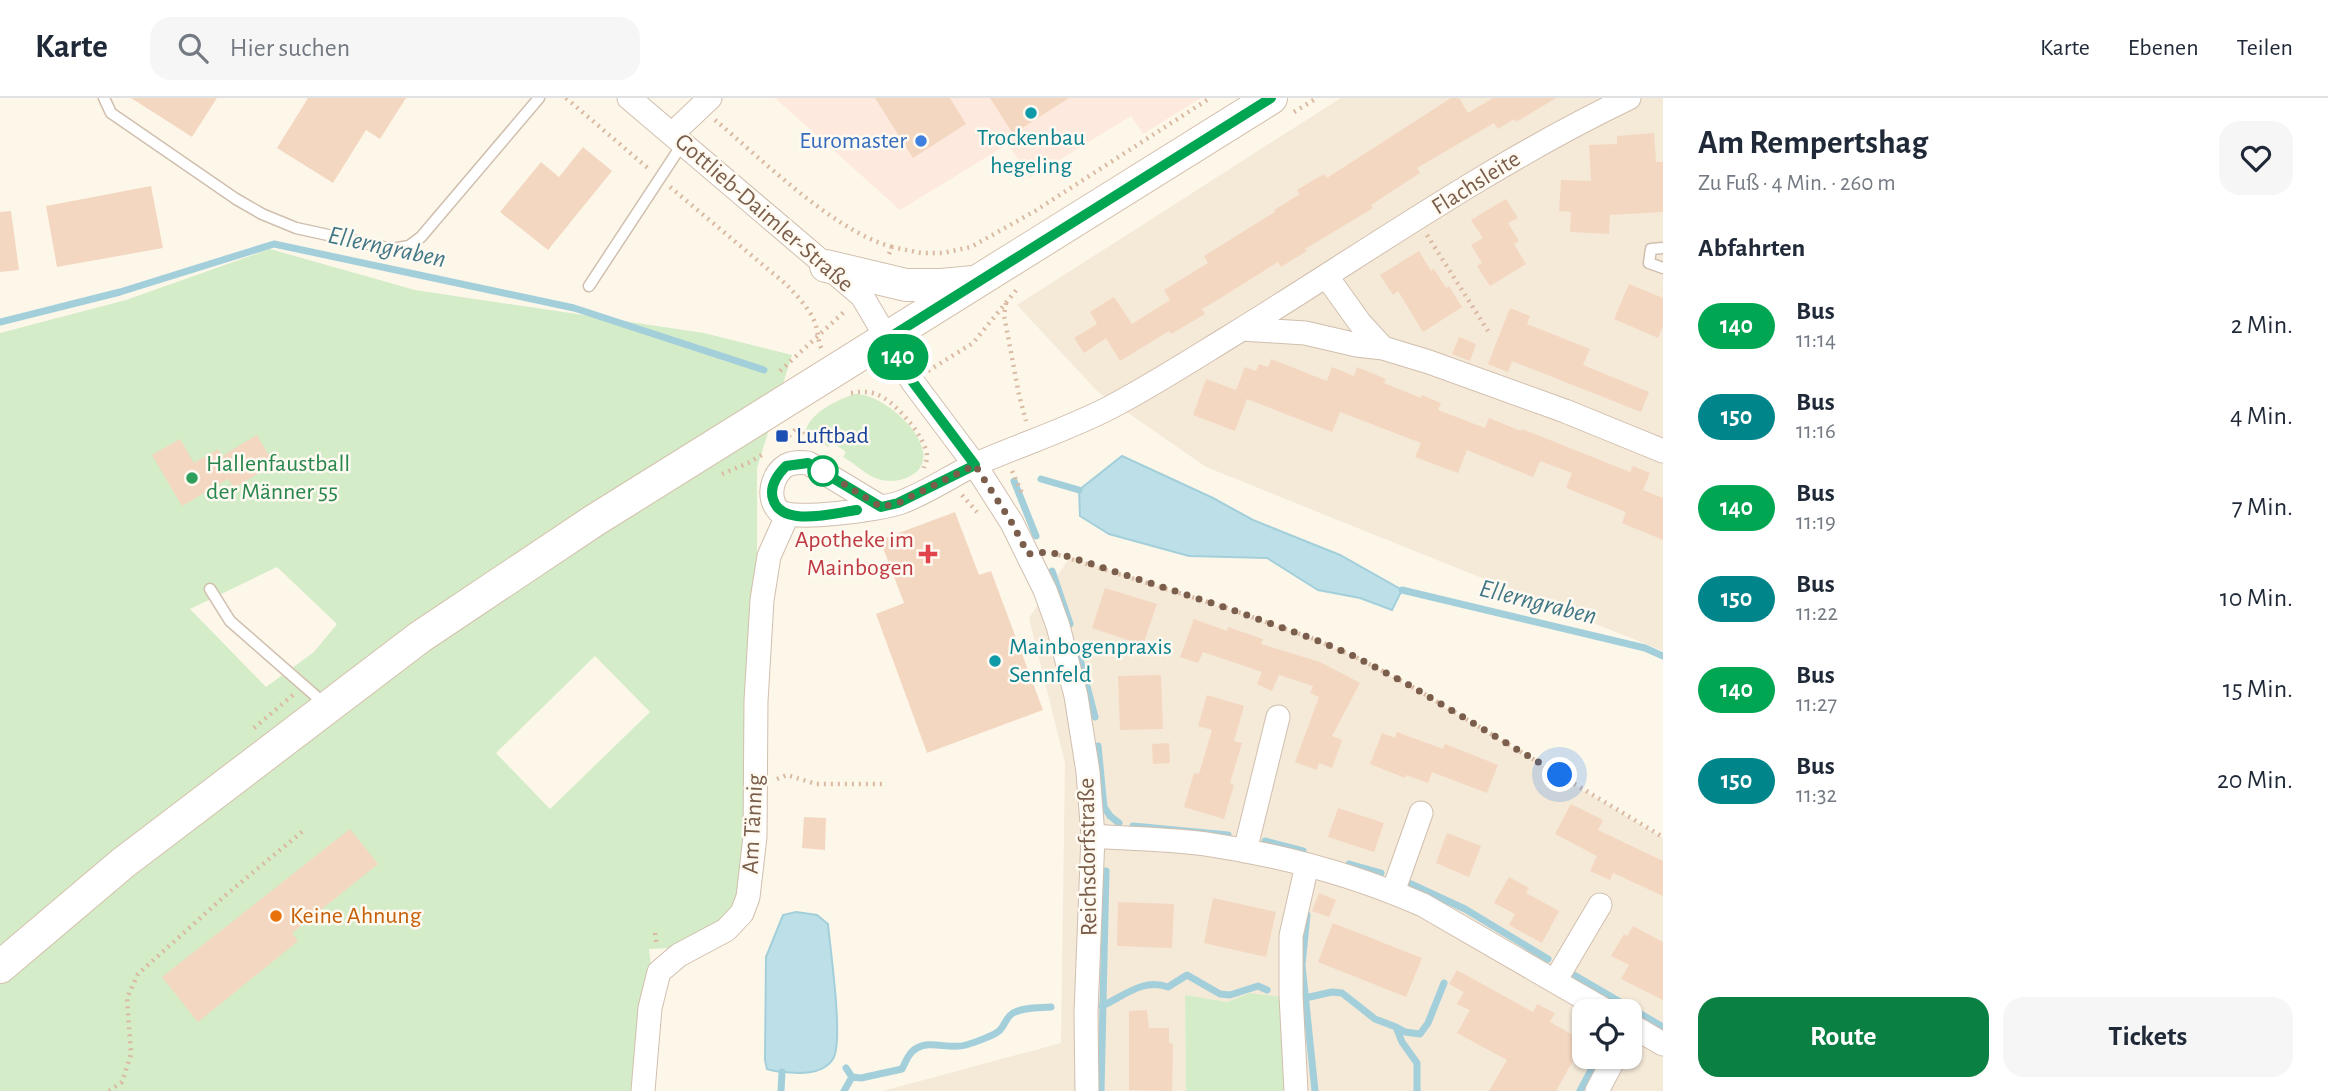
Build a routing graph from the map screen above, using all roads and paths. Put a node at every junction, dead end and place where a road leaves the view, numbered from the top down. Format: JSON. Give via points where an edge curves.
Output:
{"nodes":[{"id":1,"x":104,"y":98,"type":"edge"},
{"id":2,"x":539,"y":98,"type":"edge"},
{"id":3,"x":566,"y":98,"type":"edge"},
{"id":4,"x":629,"y":98,"type":"edge"},
{"id":5,"x":1210,"y":98,"type":"edge"},
{"id":6,"x":1317,"y":98,"type":"edge"},
{"id":7,"x":1629,"y":98,"type":"edge"},
{"id":8,"x":704,"y":102,"type":"edge"},
{"id":9,"x":1278,"y":108,"type":"edge"},
{"id":10,"x":677,"y":139,"type":"junction"},
{"id":11,"x":660,"y":178,"type":"junction"},
{"id":12,"x":1417,"y":220,"type":"junction"},
{"id":13,"x":892,"y":247,"type":"junction"},
{"id":14,"x":1663,"y":248,"type":"edge"},
{"id":15,"x":827,"y":266,"type":"joint"},
{"id":16,"x":1663,"y":268,"type":"edge"},
{"id":17,"x":1327,"y":277,"type":"junction"},
{"id":18,"x":979,"y":281,"type":"junction"},
{"id":19,"x":1024,"y":282,"type":"dead end"},
{"id":20,"x":589,"y":286,"type":"dead end"},
{"id":21,"x":868,"y":287,"type":"junction"},
{"id":22,"x":1006,"y":302,"type":"junction"},
{"id":23,"x":1242,"y":330,"type":"junction"},
{"id":24,"x":1489,"y":331,"type":"dead end"},
{"id":25,"x":817,"y":335,"type":"junction"},
{"id":26,"x":887,"y":339,"type":"junction"},
{"id":27,"x":1383,"y":348,"type":"junction"},
{"id":28,"x":777,"y":374,"type":"dead end"},
{"id":29,"x":912,"y":381,"type":"junction"},
{"id":30,"x":842,"y":387,"type":"junction"},
{"id":31,"x":804,"y":422,"type":"dead end"},
{"id":32,"x":798,"y":428,"type":"junction"},
{"id":33,"x":1032,"y":442,"type":"junction"},
{"id":34,"x":777,"y":445,"type":"dead end"},
{"id":35,"x":815,"y":448,"type":"dead end"},
{"id":36,"x":768,"y":451,"type":"dead end"},
{"id":37,"x":1663,"y":452,"type":"edge"},
{"id":38,"x":1003,"y":453,"type":"junction"},
{"id":39,"x":975,"y":465,"type":"junction"},
{"id":40,"x":719,"y":475,"type":"dead end"},
{"id":41,"x":919,"y":479,"type":"dead end"},
{"id":42,"x":947,"y":479,"type":"junction"},
{"id":43,"x":1023,"y":496,"type":"dead end"},
{"id":44,"x":881,"y":507,"type":"junction"},
{"id":45,"x":978,"y":513,"type":"dead end"},
{"id":46,"x":787,"y":516,"type":"junction"},
{"id":47,"x":1046,"y":546,"type":"dead end"},
{"id":48,"x":1049,"y":552,"type":"junction"},
{"id":49,"x":1055,"y":561,"type":"dead end"},
{"id":50,"x":210,"y":589,"type":"dead end"},
{"id":51,"x":327,"y":706,"type":"junction"},
{"id":52,"x":1278,"y":717,"type":"dead end"},
{"id":53,"x":882,"y":784,"type":"dead end"},
{"id":54,"x":756,"y":786,"type":"junction"},
{"id":55,"x":1421,"y":813,"type":"dead end"},
{"id":56,"x":303,"y":831,"type":"dead end"},
{"id":57,"x":1093,"y":836,"type":"junction"},
{"id":58,"x":1663,"y":837,"type":"edge"},
{"id":59,"x":1245,"y":851,"type":"junction"},
{"id":60,"x":1307,"y":864,"type":"junction"},
{"id":61,"x":1393,"y":891,"type":"junction"},
{"id":62,"x":1600,"y":905,"type":"dead end"},
{"id":63,"x":0,"y":967,"type":"edge"},
{"id":64,"x":1555,"y":981,"type":"junction"},
{"id":65,"x":1586,"y":999,"type":"edge"},
{"id":66,"x":1642,"y":1033,"type":"edge"},
{"id":67,"x":1663,"y":1044,"type":"edge"},
{"id":68,"x":1609,"y":1069,"type":"edge"},
{"id":69,"x":109,"y":1091,"type":"edge"},
{"id":70,"x":643,"y":1091,"type":"edge"},
{"id":71,"x":1087,"y":1091,"type":"edge"},
{"id":72,"x":1296,"y":1091,"type":"edge"},
{"id":73,"x":1597,"y":1091,"type":"edge"}],
"edges":[{"from":1,"to":2,"type":"lane","via":[[111,113],[262,214],[296,228],[392,248],[409,246],[421,237]]},
{"from":3,"to":11,"type":"path"},
{"from":4,"to":10,"type":"street","name":"Gottlieb-Daimler-Straße"},
{"from":5,"to":13,"type":"path","via":[[971,247],[943,253]]},
{"from":6,"to":9,"type":"path"},
{"from":7,"to":12,"type":"street","name":"Flachsleite","via":[[1570,126]]},
{"from":8,"to":10,"type":"street"},
{"from":8,"to":13,"type":"path","via":[[820,208],[875,242]]},
{"from":9,"to":18,"type":"main road"},
{"from":10,"to":11,"type":"lane"},
{"from":10,"to":15,"type":"street","name":"Gottlieb-Daimler-Straße"},
{"from":11,"to":20,"type":"lane"},
{"from":11,"to":25,"type":"path","via":[[787,285],[815,322]]},
{"from":12,"to":17,"type":"street","name":"Flachsleite"},
{"from":12,"to":24,"type":"path"},
{"from":13,"to":21,"type":"path"},
{"from":14,"to":16,"type":"lane","via":[[1651,249],[1649,263]]},
{"from":15,"to":21,"type":"main road"},
{"from":17,"to":23,"type":"street","name":"Flachsleite"},
{"from":17,"to":27,"type":"street"},
{"from":18,"to":21,"type":"main road"},
{"from":18,"to":26,"type":"main road"},
{"from":19,"to":22,"type":"path"},
{"from":21,"to":25,"type":"path"},
{"from":21,"to":26,"type":"street","name":"Gottlieb-Daimler-Straße"},
{"from":22,"to":29,"type":"path","via":[[973,343]]},
{"from":22,"to":33,"type":"path","via":[[1004,315],[1018,395]]},
{"from":23,"to":27,"type":"street","via":[[1305,333]]},
{"from":23,"to":33,"type":"street","name":"Flachsleite","via":[[1110,408]]},
{"from":25,"to":28,"type":"path"},
{"from":25,"to":30,"type":"path"},
{"from":26,"to":29,"type":"street","name":"Reichsdorfstraße"},
{"from":26,"to":30,"type":"main road"},
{"from":27,"to":37,"type":"street","via":[[1565,411]]},
{"from":29,"to":39,"type":"street","name":"Reichsdorfstraße"},
{"from":30,"to":41,"type":"path","via":[[884,398],[909,423],[924,443],[927,456]]},
{"from":30,"to":51,"type":"main road","via":[[583,528],[420,637]]},
{"from":31,"to":32,"type":"path"},
{"from":32,"to":34,"type":"path"},
{"from":32,"to":35,"type":"path"},
{"from":33,"to":38,"type":"street","name":"Flachsleite"},
{"from":36,"to":40,"type":"path"},
{"from":38,"to":39,"type":"street","name":"Flachsleite"},
{"from":38,"to":43,"type":"path"},
{"from":39,"to":42,"type":"street","name":"Flachsleite"},
{"from":39,"to":57,"type":"street","name":"Reichsdorfstraße","via":[[1012,523],[1058,626],[1082,730]]},
{"from":42,"to":44,"type":"street","name":"Flachsleite"},
{"from":42,"to":45,"type":"path"},
{"from":44,"to":46,"type":"street","name":"Flachsleite"},
{"from":44,"to":46,"type":"street","via":[[808,463],[798,462],[780,471],[771,493],[779,511]]},
{"from":46,"to":54,"type":"street","name":"Am Tännig","via":[[769,556],[762,600]]},
{"from":47,"to":48,"type":"path"},
{"from":48,"to":49,"type":"path"},
{"from":48,"to":58,"type":"path","via":[[1227,608],[1356,657]]},
{"from":50,"to":51,"type":"lane","via":[[230,621]]},
{"from":51,"to":63,"type":"main road","via":[[123,863]]},
{"from":52,"to":59,"type":"street"},
{"from":53,"to":54,"type":"path","via":[[816,784],[787,775]]},
{"from":54,"to":70,"type":"street","name":"Am Tännig","via":[[748,897],[742,913],[726,930],[679,955],[659,972],[650,1008]]},
{"from":55,"to":61,"type":"street"},
{"from":56,"to":69,"type":"path","via":[[138,974],[128,998],[131,1054],[122,1082]]},
{"from":57,"to":59,"type":"street"},
{"from":57,"to":71,"type":"street","name":"Reichsdorfstraße"},
{"from":59,"to":60,"type":"street"},
{"from":60,"to":61,"type":"street"},
{"from":60,"to":72,"type":"street","via":[[1291,936]]},
{"from":61,"to":64,"type":"street"},
{"from":62,"to":64,"type":"street"},
{"from":64,"to":65,"type":"street"},
{"from":66,"to":67,"type":"street"},
{"from":68,"to":73,"type":"street"}]}
